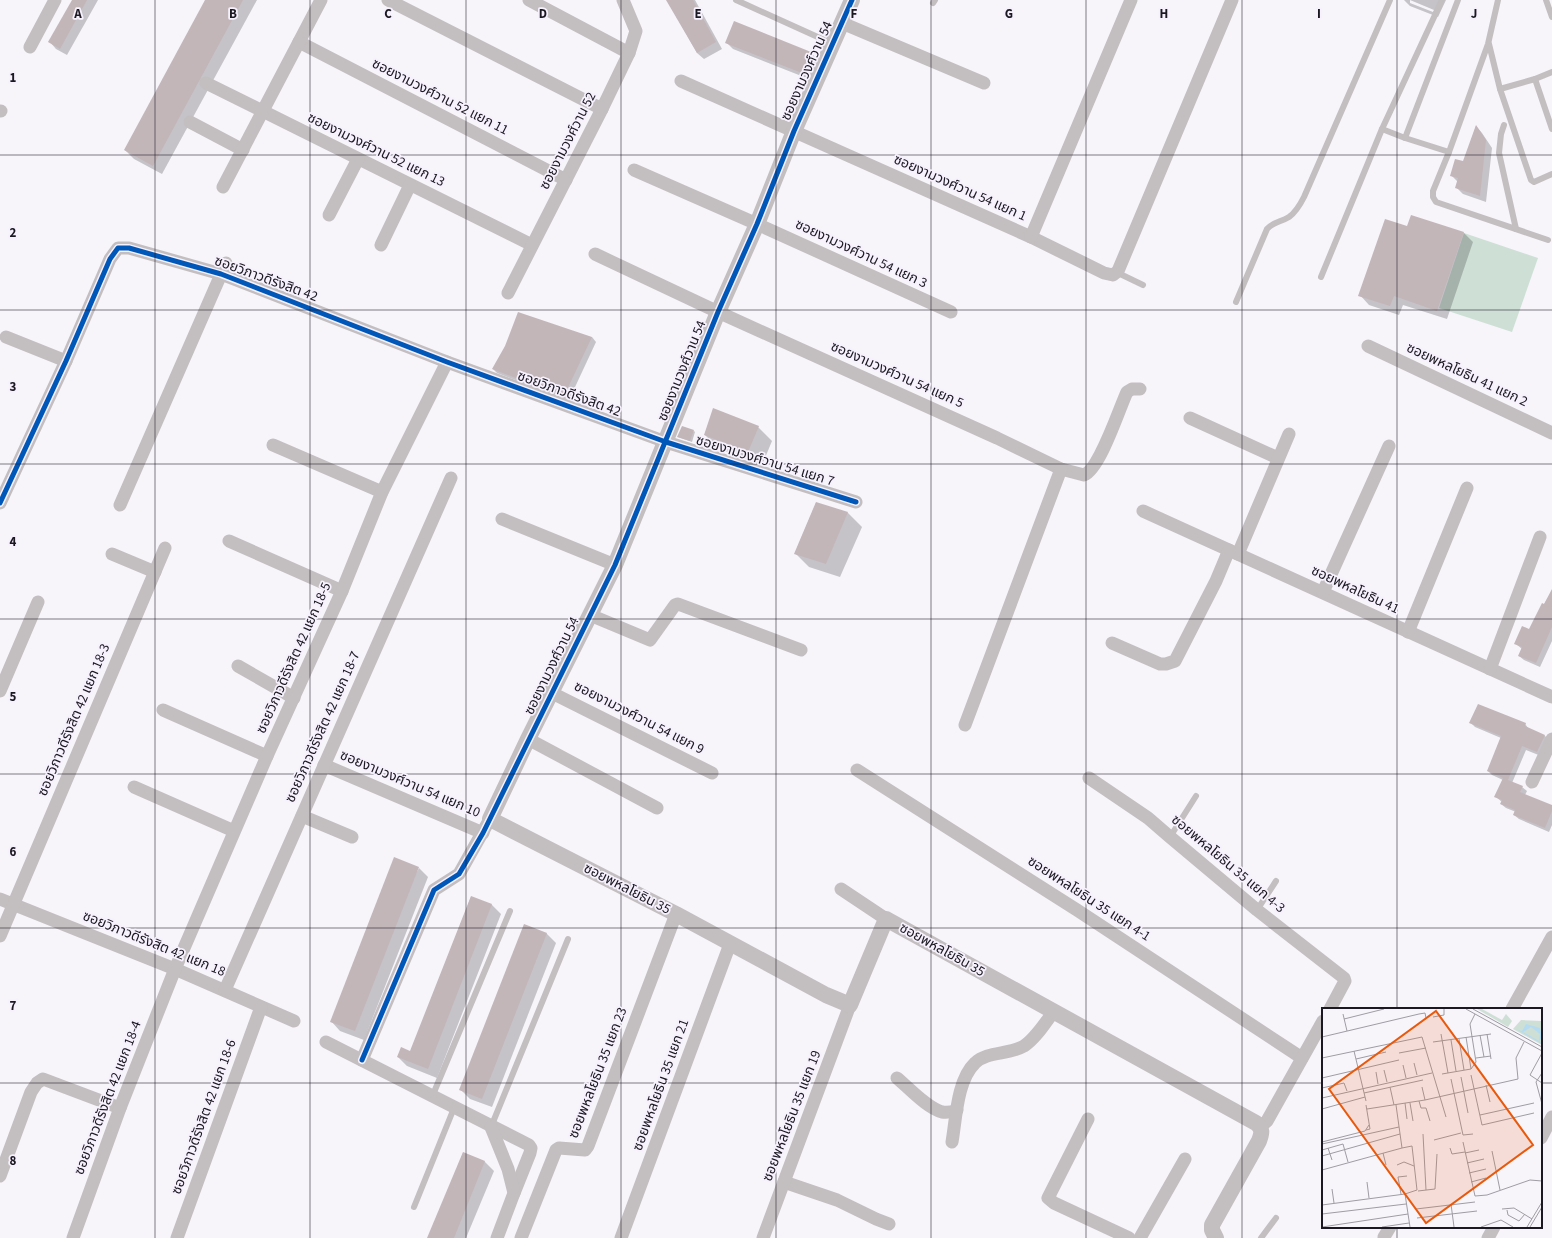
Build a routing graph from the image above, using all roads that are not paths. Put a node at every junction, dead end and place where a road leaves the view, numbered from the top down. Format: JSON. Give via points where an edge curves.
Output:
{"nodes":[{"id":1,"x":55,"y":0,"type":"edge"},
{"id":2,"x":321,"y":0,"type":"edge"},
{"id":3,"x":388,"y":0,"type":"edge"},
{"id":4,"x":529,"y":0,"type":"edge"},
{"id":5,"x":623,"y":0,"type":"edge"},
{"id":6,"x":736,"y":0,"type":"edge"},
{"id":7,"x":852,"y":0,"type":"edge"},
{"id":8,"x":1131,"y":0,"type":"edge"},
{"id":9,"x":1232,"y":0,"type":"edge"},
{"id":10,"x":1390,"y":0,"type":"edge"},
{"id":11,"x":1442,"y":0,"type":"edge"},
{"id":12,"x":1458,"y":0,"type":"edge"},
{"id":13,"x":1498,"y":0,"type":"edge"},
{"id":14,"x":1546,"y":0,"type":"edge"},
{"id":15,"x":1552,"y":17,"type":"edge"},
{"id":16,"x":842,"y":23,"type":"junction"},
{"id":17,"x":299,"y":42,"type":"junction"},
{"id":18,"x":833,"y":44,"type":"junction"},
{"id":19,"x":1488,"y":44,"type":"junction"},
{"id":20,"x":30,"y":47,"type":"dead end"},
{"id":21,"x":629,"y":52,"type":"junction"},
{"id":22,"x":1552,"y":72,"type":"edge"},
{"id":23,"x":1535,"y":79,"type":"junction"},
{"id":24,"x":681,"y":81,"type":"dead end"},
{"id":25,"x":984,"y":83,"type":"dead end"},
{"id":26,"x":206,"y":84,"type":"dead end"},
{"id":27,"x":1500,"y":89,"type":"junction"},
{"id":28,"x":602,"y":109,"type":"junction"},
{"id":29,"x":263,"y":112,"type":"junction"},
{"id":30,"x":190,"y":122,"type":"dead end"},
{"id":31,"x":1504,"y":125,"type":"dead end"},
{"id":32,"x":1382,"y":129,"type":"junction"},
{"id":33,"x":1552,"y":129,"type":"edge"},
{"id":34,"x":794,"y":130,"type":"junction"},
{"id":35,"x":1405,"y":138,"type":"junction"},
{"id":36,"x":243,"y":150,"type":"junction"},
{"id":37,"x":1449,"y":152,"type":"junction"},
{"id":38,"x":358,"y":159,"type":"junction"},
{"id":39,"x":634,"y":170,"type":"dead end"},
{"id":40,"x":1552,"y":174,"type":"edge"},
{"id":41,"x":566,"y":180,"type":"junction"},
{"id":42,"x":410,"y":185,"type":"junction"},
{"id":43,"x":224,"y":187,"type":"dead end"},
{"id":44,"x":330,"y":215,"type":"dead end"},
{"id":45,"x":757,"y":224,"type":"junction"},
{"id":46,"x":1516,"y":229,"type":"junction"},
{"id":47,"x":1031,"y":237,"type":"junction"},
{"id":48,"x":1548,"y":240,"type":"dead end"},
{"id":49,"x":381,"y":245,"type":"dead end"},
{"id":50,"x":532,"y":245,"type":"junction"},
{"id":51,"x":595,"y":254,"type":"dead end"},
{"id":52,"x":224,"y":269,"type":"junction"},
{"id":53,"x":1114,"y":274,"type":"junction"},
{"id":54,"x":1321,"y":277,"type":"dead end"},
{"id":55,"x":1143,"y":285,"type":"dead end"},
{"id":56,"x":508,"y":293,"type":"dead end"},
{"id":57,"x":1236,"y":302,"type":"dead end"},
{"id":58,"x":718,"y":312,"type":"junction"},
{"id":59,"x":951,"y":312,"type":"dead end"},
{"id":60,"x":6,"y":337,"type":"dead end"},
{"id":61,"x":1368,"y":346,"type":"dead end"},
{"id":62,"x":66,"y":361,"type":"junction"},
{"id":63,"x":447,"y":362,"type":"junction"},
{"id":64,"x":1140,"y":389,"type":"dead end"},
{"id":65,"x":1190,"y":418,"type":"dead end"},
{"id":66,"x":1552,"y":433,"type":"edge"},
{"id":67,"x":1289,"y":434,"type":"dead end"},
{"id":68,"x":666,"y":442,"type":"junction"},
{"id":69,"x":273,"y":444,"type":"dead end"},
{"id":70,"x":1389,"y":446,"type":"dead end"},
{"id":71,"x":1278,"y":458,"type":"junction"},
{"id":72,"x":1061,"y":469,"type":"junction"},
{"id":73,"x":451,"y":478,"type":"dead end"},
{"id":74,"x":1468,"y":488,"type":"dead end"},
{"id":75,"x":382,"y":492,"type":"junction"},
{"id":76,"x":856,"y":502,"type":"dead end"},
{"id":77,"x":0,"y":503,"type":"edge"},
{"id":78,"x":120,"y":505,"type":"dead end"},
{"id":79,"x":1143,"y":512,"type":"dead end"},
{"id":80,"x":502,"y":519,"type":"dead end"},
{"id":81,"x":1540,"y":537,"type":"dead end"},
{"id":82,"x":229,"y":541,"type":"dead end"},
{"id":83,"x":165,"y":548,"type":"dead end"},
{"id":84,"x":1234,"y":552,"type":"junction"},
{"id":85,"x":112,"y":554,"type":"dead end"},
{"id":86,"x":615,"y":565,"type":"junction"},
{"id":87,"x":155,"y":572,"type":"junction"},
{"id":88,"x":342,"y":591,"type":"junction"},
{"id":89,"x":1323,"y":592,"type":"junction"},
{"id":90,"x":38,"y":602,"type":"dead end"},
{"id":91,"x":590,"y":615,"type":"junction"},
{"id":92,"x":1408,"y":632,"type":"junction"},
{"id":93,"x":1112,"y":643,"type":"dead end"},
{"id":94,"x":801,"y":650,"type":"dead end"},
{"id":95,"x":238,"y":666,"type":"dead end"},
{"id":96,"x":1490,"y":669,"type":"junction"},
{"id":97,"x":0,"y":691,"type":"edge"},
{"id":98,"x":552,"y":692,"type":"junction"},
{"id":99,"x":1552,"y":697,"type":"edge"},
{"id":100,"x":294,"y":698,"type":"junction"},
{"id":101,"x":163,"y":710,"type":"dead end"},
{"id":102,"x":965,"y":725,"type":"dead end"},
{"id":103,"x":528,"y":739,"type":"junction"},
{"id":104,"x":1552,"y":739,"type":"edge"},
{"id":105,"x":267,"y":756,"type":"junction"},
{"id":106,"x":324,"y":765,"type":"junction"},
{"id":107,"x":858,"y":770,"type":"dead end"},
{"id":108,"x":712,"y":773,"type":"dead end"},
{"id":109,"x":1089,"y":778,"type":"dead end"},
{"id":110,"x":1532,"y":782,"type":"dead end"},
{"id":111,"x":134,"y":787,"type":"dead end"},
{"id":112,"x":1196,"y":796,"type":"dead end"},
{"id":113,"x":657,"y":808,"type":"dead end"},
{"id":114,"x":302,"y":816,"type":"junction"},
{"id":115,"x":487,"y":826,"type":"junction"},
{"id":116,"x":234,"y":831,"type":"junction"},
{"id":117,"x":352,"y":837,"type":"dead end"},
{"id":118,"x":1170,"y":837,"type":"junction"},
{"id":119,"x":1276,"y":881,"type":"dead end"},
{"id":120,"x":841,"y":889,"type":"dead end"},
{"id":121,"x":0,"y":899,"type":"edge"},
{"id":122,"x":13,"y":904,"type":"junction"},
{"id":123,"x":1257,"y":910,"type":"junction"},
{"id":124,"x":510,"y":911,"type":"dead end"},
{"id":125,"x":676,"y":914,"type":"junction"},
{"id":126,"x":886,"y":920,"type":"junction"},
{"id":127,"x":0,"y":936,"type":"edge"},
{"id":128,"x":568,"y":939,"type":"dead end"},
{"id":129,"x":730,"y":944,"type":"junction"},
{"id":130,"x":1550,"y":944,"type":"edge"},
{"id":131,"x":175,"y":969,"type":"junction"},
{"id":132,"x":225,"y":990,"type":"junction"},
{"id":133,"x":850,"y":1005,"type":"junction"},
{"id":134,"x":261,"y":1007,"type":"junction"},
{"id":135,"x":1331,"y":1008,"type":"edge"},
{"id":136,"x":1513,"y":1008,"type":"edge"},
{"id":137,"x":1054,"y":1011,"type":"junction"},
{"id":138,"x":294,"y":1021,"type":"dead end"},
{"id":139,"x":1322,"y":1023,"type":"edge"},
{"id":140,"x":326,"y":1042,"type":"dead end"},
{"id":141,"x":1302,"y":1058,"type":"junction"},
{"id":142,"x":362,"y":1060,"type":"junction"},
{"id":143,"x":897,"y":1078,"type":"dead end"},
{"id":144,"x":432,"y":1097,"type":"junction"},
{"id":145,"x":120,"y":1108,"type":"junction"},
{"id":146,"x":454,"y":1108,"type":"junction"},
{"id":147,"x":958,"y":1110,"type":"junction"},
{"id":148,"x":1552,"y":1118,"type":"edge"},
{"id":149,"x":1088,"y":1119,"type":"dead end"},
{"id":150,"x":491,"y":1127,"type":"junction"},
{"id":151,"x":1260,"y":1127,"type":"junction"},
{"id":152,"x":1542,"y":1136,"type":"edge"},
{"id":153,"x":952,"y":1142,"type":"dead end"},
{"id":154,"x":1185,"y":1159,"type":"dead end"},
{"id":155,"x":0,"y":1176,"type":"edge"},
{"id":156,"x":784,"y":1182,"type":"junction"},
{"id":157,"x":514,"y":1193,"type":"junction"},
{"id":158,"x":414,"y":1207,"type":"dead end"},
{"id":159,"x":1276,"y":1218,"type":"dead end"},
{"id":160,"x":889,"y":1224,"type":"dead end"},
{"id":161,"x":1493,"y":1228,"type":"edge"},
{"id":162,"x":1212,"y":1236,"type":"edge"},
{"id":163,"x":73,"y":1238,"type":"edge"},
{"id":164,"x":177,"y":1238,"type":"edge"},
{"id":165,"x":497,"y":1238,"type":"edge"},
{"id":166,"x":521,"y":1238,"type":"edge"},
{"id":167,"x":621,"y":1238,"type":"edge"},
{"id":168,"x":763,"y":1238,"type":"edge"},
{"id":169,"x":1129,"y":1238,"type":"edge"},
{"id":170,"x":1140,"y":1238,"type":"edge"},
{"id":171,"x":1261,"y":1238,"type":"edge"},
{"id":172,"x":1488,"y":1238,"type":"edge"}],
"edges":[{"from":1,"to":20,"type":"street"},
{"from":2,"to":17,"type":"street"},
{"from":3,"to":28,"type":"street"},
{"from":4,"to":21,"type":"street"},
{"from":5,"to":21,"type":"street","name":"ซอยงามวงศ์วาน 52","via":[[636,31]]},
{"from":6,"to":18,"type":"lane"},
{"from":7,"to":16,"type":"street","name":"ซอยงามวงศ์วาน 54"},
{"from":8,"to":47,"type":"street"},
{"from":9,"to":53,"type":"street","via":[[1118,271]]},
{"from":10,"to":57,"type":"lane","via":[[1304,197],[1296,211],[1288,218],[1267,229]]},
{"from":11,"to":32,"type":"lane"},
{"from":12,"to":35,"type":"lane"},
{"from":13,"to":19,"type":"lane"},
{"from":14,"to":15,"type":"lane"},
{"from":16,"to":18,"type":"street","name":"ซอยงามวงศ์วาน 54"},
{"from":16,"to":25,"type":"street"},
{"from":17,"to":29,"type":"street"},
{"from":17,"to":41,"type":"street","name":"ซอยงามวงศ์วาน 52 แยก 11"},
{"from":18,"to":34,"type":"street","name":"ซอยงามวงศ์วาน 54"},
{"from":19,"to":27,"type":"lane"},
{"from":19,"to":37,"type":"lane"},
{"from":21,"to":28,"type":"street","name":"ซอยงามวงศ์วาน 52"},
{"from":22,"to":23,"type":"lane"},
{"from":23,"to":27,"type":"lane"},
{"from":23,"to":33,"type":"lane"},
{"from":24,"to":34,"type":"street","name":"ซอยงามวงศ์วาน 54 แยก 1"},
{"from":26,"to":29,"type":"street","name":"ซอยงามวงศ์วาน 52 แยก 13"},
{"from":27,"to":40,"type":"lane","via":[[1531,180],[1534,182]]},
{"from":28,"to":41,"type":"street","name":"ซอยงามวงศ์วาน 52"},
{"from":29,"to":36,"type":"street"},
{"from":29,"to":38,"type":"street","name":"ซอยงามวงศ์วาน 52 แยก 13"},
{"from":30,"to":36,"type":"street"},
{"from":31,"to":46,"type":"lane","via":[[1499,153]]},
{"from":32,"to":35,"type":"lane"},
{"from":32,"to":54,"type":"lane"},
{"from":34,"to":45,"type":"street","name":"ซอยงามวงศ์วาน 54"},
{"from":34,"to":47,"type":"street","name":"ซอยงามวงศ์วาน 54 แยก 1"},
{"from":35,"to":37,"type":"lane"},
{"from":36,"to":43,"type":"street"},
{"from":37,"to":46,"type":"lane","via":[[1433,191],[1436,202]]},
{"from":38,"to":42,"type":"street","name":"ซอยงามวงศ์วาน 52 แยก 13"},
{"from":38,"to":44,"type":"street"},
{"from":39,"to":45,"type":"street","name":"ซอยงามวงศ์วาน 54 แยก 3"},
{"from":41,"to":50,"type":"street","name":"ซอยงามวงศ์วาน 52"},
{"from":42,"to":49,"type":"street"},
{"from":42,"to":50,"type":"street","name":"ซอยงามวงศ์วาน 52 แยก 13"},
{"from":45,"to":58,"type":"street","name":"ซอยงามวงศ์วาน 54"},
{"from":45,"to":59,"type":"street","name":"ซอยงามวงศ์วาน 54 แยก 3"},
{"from":46,"to":48,"type":"lane"},
{"from":47,"to":53,"type":"street","name":"ซอยงามวงศ์วาน 54 แยก 1","via":[[1104,273]]},
{"from":50,"to":56,"type":"street","name":"ซอยงามวงศ์วาน 52"},
{"from":51,"to":58,"type":"street","name":"ซอยงามวงศ์วาน 54 แยก 5"},
{"from":52,"to":62,"type":"street","name":"ซอยวิภาวดีรังสิต 42","via":[[129,248],[118,248],[110,259]]},
{"from":52,"to":63,"type":"street","name":"ซอยวิภาวดีรังสิต 42"},
{"from":52,"to":78,"type":"street"},
{"from":53,"to":55,"type":"lane"},
{"from":58,"to":68,"type":"street","name":"ซอยงามวงศ์วาน 54"},
{"from":58,"to":72,"type":"street","name":"ซอยงามวงศ์วาน 54 แยก 5"},
{"from":60,"to":62,"type":"street"},
{"from":61,"to":66,"type":"street","name":"ซอยพหลโยธิน 41 แยก 2"},
{"from":62,"to":77,"type":"street","name":"ซอยวิภาวดีรังสิต 42"},
{"from":63,"to":68,"type":"street","name":"ซอยวิภาวดีรังสิต 42"},
{"from":63,"to":75,"type":"street","name":"ซอยวิภาวดีรังสิต 42 แยก 18-5"},
{"from":64,"to":72,"type":"street","name":"ซอยงามวงศ์วาน 54 แยก 5","via":[[1127,392],[1092,469],[1084,475]]},
{"from":65,"to":71,"type":"street"},
{"from":67,"to":71,"type":"street"},
{"from":68,"to":76,"type":"street","name":"ซอยงามวงศ์วาน 54 แยก 7"},
{"from":68,"to":86,"type":"street","name":"ซอยงามวงศ์วาน 54"},
{"from":69,"to":75,"type":"street"},
{"from":70,"to":89,"type":"street"},
{"from":71,"to":84,"type":"street"},
{"from":72,"to":102,"type":"street"},
{"from":73,"to":106,"type":"street","name":"ซอยวิภาวดีรังสิต 42 แยก 18-7"},
{"from":74,"to":92,"type":"street"},
{"from":75,"to":88,"type":"street","name":"ซอยวิภาวดีรังสิต 42 แยก 18-5"},
{"from":79,"to":84,"type":"street","name":"ซอยพหลโยธิน 41"},
{"from":80,"to":86,"type":"street"},
{"from":81,"to":96,"type":"street"},
{"from":82,"to":88,"type":"street"},
{"from":83,"to":87,"type":"street","name":"ซอยวิภาวดีรังสิต 42 แยก 18-3"},
{"from":84,"to":89,"type":"street","name":"ซอยพหลโยธิน 41"},
{"from":84,"to":93,"type":"street","via":[[1216,581],[1175,661],[1160,664]]},
{"from":85,"to":87,"type":"street"},
{"from":86,"to":91,"type":"street","name":"ซอยงามวงศ์วาน 54"},
{"from":87,"to":122,"type":"street","name":"ซอยวิภาวดีรังสิต 42 แยก 18-3"},
{"from":88,"to":100,"type":"street","name":"ซอยวิภาวดีรังสิต 42 แยก 18-5"},
{"from":89,"to":92,"type":"street","name":"ซอยพหลโยธิน 41"},
{"from":90,"to":97,"type":"street"},
{"from":91,"to":94,"type":"street","via":[[650,640],[678,604]]},
{"from":91,"to":98,"type":"street","name":"ซอยงามวงศ์วาน 54"},
{"from":92,"to":96,"type":"street","name":"ซอยพหลโยธิน 41"},
{"from":95,"to":100,"type":"street"},
{"from":96,"to":99,"type":"street","name":"ซอยพหลโยธิน 41"},
{"from":98,"to":103,"type":"street","name":"ซอยงามวงศ์วาน 54"},
{"from":98,"to":108,"type":"street","name":"ซอยงามวงศ์วาน 54 แยก 9"},
{"from":100,"to":105,"type":"street","name":"ซอยวิภาวดีรังสิต 42 แยก 18-5"},
{"from":101,"to":105,"type":"street"},
{"from":103,"to":113,"type":"street"},
{"from":103,"to":115,"type":"street","name":"ซอยงามวงศ์วาน 54"},
{"from":104,"to":110,"type":"street"},
{"from":105,"to":116,"type":"street","name":"ซอยวิภาวดีรังสิต 42 แยก 18-5"},
{"from":106,"to":114,"type":"street","name":"ซอยวิภาวดีรังสิต 42 แยก 18-7"},
{"from":106,"to":115,"type":"street","name":"ซอยงามวงศ์วาน 54 แยก 10"},
{"from":107,"to":141,"type":"street","name":"ซอยพหลโยธิน 35 แยก 4-1"},
{"from":109,"to":118,"type":"street","name":"ซอยพหลโยธิน 35 แยก 4-3","via":[[1148,818]]},
{"from":111,"to":116,"type":"street"},
{"from":112,"to":118,"type":"lane"},
{"from":114,"to":117,"type":"street"},
{"from":114,"to":132,"type":"street","name":"ซอยวิภาวดีรังสิต 42 แยก 18-7"},
{"from":115,"to":125,"type":"street","name":"ซอยพหลโยธิน 35"},
{"from":115,"to":142,"type":"street","name":"ซอยงามวงศ์วาน 54","via":[[460,874],[434,890]]},
{"from":116,"to":131,"type":"street","name":"ซอยวิภาวดีรังสิต 42 แยก 18-5"},
{"from":118,"to":123,"type":"street","name":"ซอยพหลโยธิน 35 แยก 4-3"},
{"from":119,"to":123,"type":"lane"},
{"from":120,"to":126,"type":"street"},
{"from":121,"to":122,"type":"street","name":"ซอยวิภาวดีรังสิต 42 แยก 18"},
{"from":122,"to":127,"type":"street","name":"ซอยวิภาวดีรังสิต 42 แยก 18-3"},
{"from":122,"to":131,"type":"street","name":"ซอยวิภาวดีรังสิต 42 แยก 18"},
{"from":123,"to":135,"type":"street","name":"ซอยพหลโยธิน 35 แยก 4-3","via":[[1344,978],[1345,981]]},
{"from":124,"to":144,"type":"lane"},
{"from":125,"to":129,"type":"street","name":"ซอยพหลโยธิน 35"},
{"from":125,"to":166,"type":"street","name":"ซอยพหลโยธิน 35 แยก 23","via":[[588,1146],[585,1150],[556,1150]]},
{"from":126,"to":133,"type":"street","name":"ซอยพหลโยธิน 35"},
{"from":126,"to":137,"type":"street","name":"ซอยพหลโยธิน 35"},
{"from":128,"to":150,"type":"lane"},
{"from":129,"to":133,"type":"street","name":"ซอยพหลโยธิน 35"},
{"from":129,"to":167,"type":"street","name":"ซอยพหลโยธิน 35 แยก 21"},
{"from":130,"to":136,"type":"street"},
{"from":131,"to":132,"type":"street","name":"ซอยวิภาวดีรังสิต 42 แยก 18"},
{"from":131,"to":145,"type":"street","name":"ซอยวิภาวดีรังสิต 42 แยก 18-4"},
{"from":132,"to":134,"type":"street","name":"ซอยวิภาวดีรังสิต 42 แยก 18"},
{"from":133,"to":156,"type":"street","name":"ซอยพหลโยธิน 35 แยก 19"},
{"from":134,"to":138,"type":"street","name":"ซอยวิภาวดีรังสิต 42 แยก 18"},
{"from":134,"to":164,"type":"street","name":"ซอยวิภาวดีรังสิต 42 แยก 18-6"},
{"from":137,"to":147,"type":"street","via":[[1038,1033],[1023,1046],[982,1058],[975,1063],[963,1082]]},
{"from":137,"to":151,"type":"street","name":"ซอยพหลโยธิน 35"},
{"from":139,"to":141,"type":"street"},
{"from":140,"to":142,"type":"street"},
{"from":141,"to":151,"type":"street","via":[[1267,1121]]},
{"from":142,"to":144,"type":"street"},
{"from":143,"to":147,"type":"street","via":[[933,1108],[942,1112]]},
{"from":144,"to":146,"type":"street"},
{"from":145,"to":155,"type":"street","via":[[43,1079],[31,1092]]},
{"from":145,"to":163,"type":"street","name":"ซอยวิภาวดีรังสิต 42 แยก 18-4"},
{"from":146,"to":150,"type":"street"},
{"from":146,"to":158,"type":"lane"},
{"from":147,"to":153,"type":"street"},
{"from":148,"to":152,"type":"street"},
{"from":149,"to":169,"type":"street","via":[[1048,1198],[1054,1204]]},
{"from":150,"to":157,"type":"street","via":[[508,1169]]},
{"from":150,"to":157,"type":"street","via":[[531,1148]]},
{"from":151,"to":162,"type":"street","via":[[1262,1133],[1259,1141],[1215,1218]]},
{"from":154,"to":170,"type":"street"},
{"from":156,"to":160,"type":"street","via":[[837,1200]]},
{"from":156,"to":168,"type":"street","name":"ซอยพหลโยธิน 35 แยก 19"},
{"from":157,"to":165,"type":"street"},
{"from":159,"to":171,"type":"lane"},
{"from":161,"to":172,"type":"street"}]}
